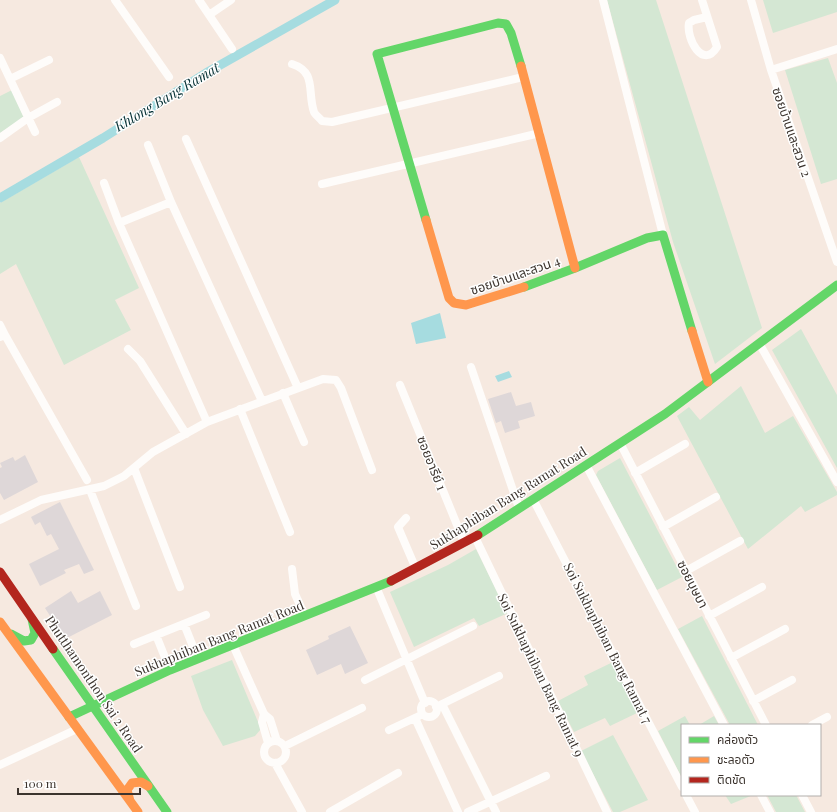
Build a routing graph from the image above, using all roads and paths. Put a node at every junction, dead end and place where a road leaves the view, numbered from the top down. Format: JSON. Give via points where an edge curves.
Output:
{"nodes":[{"id":1,"x":115,"y":0,"type":"edge"},
{"id":2,"x":199,"y":0,"type":"edge"},
{"id":3,"x":231,"y":0,"type":"edge"},
{"id":4,"x":603,"y":0,"type":"edge"},
{"id":5,"x":702,"y":0,"type":"edge"},
{"id":6,"x":751,"y":0,"type":"edge"},
{"id":7,"x":209,"y":15,"type":"junction"},
{"id":8,"x":707,"y":17,"type":"junction"},
{"id":9,"x":837,"y":48,"type":"edge"},
{"id":10,"x":232,"y":49,"type":"dead end"},
{"id":11,"x":0,"y":58,"type":"edge"},
{"id":12,"x":49,"y":60,"type":"dead end"},
{"id":13,"x":292,"y":64,"type":"dead end"},
{"id":14,"x":771,"y":70,"type":"junction"},
{"id":15,"x":169,"y":77,"type":"dead end"},
{"id":16,"x":523,"y":77,"type":"junction"},
{"id":17,"x":10,"y":79,"type":"junction"},
{"id":18,"x":58,"y":102,"type":"dead end"},
{"id":19,"x":393,"y":108,"type":"junction"},
{"id":20,"x":28,"y":118,"type":"junction"},
{"id":21,"x":35,"y":132,"type":"dead end"},
{"id":22,"x":540,"y":132,"type":"junction"},
{"id":23,"x":0,"y":138,"type":"edge"},
{"id":24,"x":186,"y":139,"type":"dead end"},
{"id":25,"x":148,"y":145,"type":"dead end"},
{"id":26,"x":411,"y":164,"type":"junction"},
{"id":27,"x":104,"y":182,"type":"dead end"},
{"id":28,"x":322,"y":184,"type":"dead end"},
{"id":29,"x":171,"y":202,"type":"junction"},
{"id":30,"x":120,"y":223,"type":"junction"},
{"id":31,"x":663,"y":235,"type":"junction"},
{"id":32,"x":837,"y":262,"type":"edge"},
{"id":33,"x":575,"y":268,"type":"junction"},
{"id":34,"x":837,"y":285,"type":"edge"},
{"id":35,"x":0,"y":325,"type":"edge"},
{"id":36,"x":3,"y":336,"type":"edge"},
{"id":37,"x":759,"y":343,"type":"junction"},
{"id":38,"x":128,"y":349,"type":"dead end"},
{"id":39,"x":471,"y":367,"type":"dead end"},
{"id":40,"x":708,"y":382,"type":"junction"},
{"id":41,"x":400,"y":385,"type":"dead end"},
{"id":42,"x":298,"y":388,"type":"junction"},
{"id":43,"x":283,"y":393,"type":"junction"},
{"id":44,"x":262,"y":400,"type":"junction"},
{"id":45,"x":240,"y":409,"type":"junction"},
{"id":46,"x":207,"y":422,"type":"junction"},
{"id":47,"x":186,"y":434,"type":"junction"},
{"id":48,"x":304,"y":442,"type":"dead end"},
{"id":49,"x":620,"y":443,"type":"junction"},
{"id":50,"x":685,"y":444,"type":"dead end"},
{"id":51,"x":586,"y":465,"type":"junction"},
{"id":52,"x":134,"y":468,"type":"junction"},
{"id":53,"x":372,"y":470,"type":"dead end"},
{"id":54,"x":635,"y":473,"type":"junction"},
{"id":55,"x":87,"y":480,"type":"dead end"},
{"id":56,"x":837,"y":482,"type":"edge"},
{"id":57,"x":90,"y":490,"type":"junction"},
{"id":58,"x":716,"y":497,"type":"dead end"},
{"id":59,"x":533,"y":499,"type":"junction"},
{"id":60,"x":519,"y":508,"type":"junction"},
{"id":61,"x":406,"y":518,"type":"dead end"},
{"id":62,"x":0,"y":520,"type":"edge"},
{"id":63,"x":663,"y":527,"type":"junction"},
{"id":64,"x":290,"y":532,"type":"dead end"},
{"id":65,"x":475,"y":537,"type":"junction"},
{"id":66,"x":740,"y":541,"type":"dead end"},
{"id":67,"x":464,"y":542,"type":"junction"},
{"id":68,"x":292,"y":569,"type":"dead end"},
{"id":69,"x":416,"y":569,"type":"junction"},
{"id":70,"x":686,"y":571,"type":"junction"},
{"id":71,"x":0,"y":572,"type":"edge"},
{"id":72,"x":180,"y":586,"type":"dead end"},
{"id":73,"x":762,"y":587,"type":"dead end"},
{"id":74,"x":377,"y":589,"type":"junction"},
{"id":75,"x":136,"y":606,"type":"dead end"},
{"id":76,"x":206,"y":615,"type":"dead end"},
{"id":77,"x":32,"y":616,"type":"junction"},
{"id":78,"x":305,"y":616,"type":"junction"},
{"id":79,"x":710,"y":616,"type":"junction"},
{"id":80,"x":0,"y":622,"type":"edge"},
{"id":81,"x":184,"y":624,"type":"junction"},
{"id":82,"x":473,"y":626,"type":"dead end"},
{"id":83,"x":785,"y":629,"type":"dead end"},
{"id":84,"x":9,"y":633,"type":"junction"},
{"id":85,"x":156,"y":636,"type":"junction"},
{"id":86,"x":134,"y":644,"type":"dead end"},
{"id":87,"x":233,"y":645,"type":"junction"},
{"id":88,"x":731,"y":658,"type":"junction"},
{"id":89,"x":198,"y":659,"type":"junction"},
{"id":90,"x":406,"y":659,"type":"junction"},
{"id":91,"x":170,"y":670,"type":"junction"},
{"id":92,"x":499,"y":676,"type":"dead end"},
{"id":93,"x":365,"y":680,"type":"dead end"},
{"id":94,"x":792,"y":680,"type":"dead end"},
{"id":95,"x":753,"y":701,"type":"junction"},
{"id":96,"x":424,"y":703,"type":"junction"},
{"id":97,"x":94,"y":706,"type":"junction"},
{"id":98,"x":439,"y":706,"type":"junction"},
{"id":99,"x":362,"y":708,"type":"dead end"},
{"id":100,"x":264,"y":714,"type":"junction"},
{"id":101,"x":423,"y":714,"type":"junction"},
{"id":102,"x":69,"y":717,"type":"junction"},
{"id":103,"x":827,"y":717,"type":"dead end"},
{"id":104,"x":415,"y":718,"type":"junction"},
{"id":105,"x":723,"y":724,"type":"edge"},
{"id":106,"x":765,"y":724,"type":"edge"},
{"id":107,"x":814,"y":724,"type":"edge"},
{"id":108,"x":77,"y":729,"type":"junction"},
{"id":109,"x":389,"y":730,"type":"dead end"},
{"id":110,"x":277,"y":741,"type":"junction"},
{"id":111,"x":268,"y":743,"type":"junction"},
{"id":112,"x":285,"y":746,"type":"junction"},
{"id":113,"x":275,"y":763,"type":"junction"},
{"id":114,"x":0,"y":765,"type":"edge"},
{"id":115,"x":398,"y":773,"type":"dead end"},
{"id":116,"x":546,"y":776,"type":"dead end"},
{"id":117,"x":681,"y":785,"type":"edge"},
{"id":118,"x":148,"y":786,"type":"junction"},
{"id":119,"x":687,"y":796,"type":"edge"},
{"id":120,"x":762,"y":796,"type":"edge"},
{"id":121,"x":803,"y":796,"type":"edge"},
{"id":122,"x":491,"y":801,"type":"junction"},
{"id":123,"x":131,"y":802,"type":"junction"},
{"id":124,"x":138,"y":812,"type":"edge"},
{"id":125,"x":167,"y":812,"type":"edge"},
{"id":126,"x":302,"y":812,"type":"edge"},
{"id":127,"x":330,"y":812,"type":"edge"},
{"id":128,"x":458,"y":812,"type":"edge"},
{"id":129,"x":468,"y":812,"type":"edge"},
{"id":130,"x":496,"y":812,"type":"edge"},
{"id":131,"x":607,"y":812,"type":"edge"},
{"id":132,"x":695,"y":812,"type":"edge"},
{"id":133,"x":770,"y":812,"type":"edge"},
{"id":134,"x":811,"y":812,"type":"edge"}],
"edges":[{"from":1,"to":15,"type":"street"},
{"from":2,"to":7,"type":"street"},
{"from":3,"to":7,"type":"street"},
{"from":4,"to":31,"type":"street"},
{"from":5,"to":8,"type":"street"},
{"from":6,"to":14,"type":"street","name":"ซอยบ้านและสวน 2"},
{"from":7,"to":10,"type":"street"},
{"from":8,"to":8,"type":"street","via":[[717,47],[714,52],[707,55],[699,53],[693,47],[687,32],[689,23]]},
{"from":9,"to":14,"type":"street"},
{"from":11,"to":17,"type":"street"},
{"from":12,"to":17,"type":"street"},
{"from":13,"to":19,"type":"street","via":[[302,67],[308,74],[314,113],[322,121],[332,122]]},
{"from":14,"to":32,"type":"street","name":"ซอยบ้านและสวน 2"},
{"from":16,"to":19,"type":"street"},
{"from":16,"to":19,"type":"street","name":"ซอยบ้านและสวน 4","via":[[511,33],[506,24],[498,23],[377,54]]},
{"from":16,"to":22,"type":"street"},
{"from":17,"to":20,"type":"street"},
{"from":18,"to":20,"type":"street"},
{"from":19,"to":26,"type":"street","name":"ซอยบ้านและสวน 4"},
{"from":20,"to":21,"type":"street"},
{"from":20,"to":23,"type":"street"},
{"from":22,"to":26,"type":"street"},
{"from":22,"to":33,"type":"street"},
{"from":24,"to":42,"type":"street"},
{"from":25,"to":29,"type":"street"},
{"from":26,"to":28,"type":"street"},
{"from":26,"to":33,"type":"street","name":"ซอยบ้านและสวน 4","via":[[450,298],[454,303],[466,305],[501,295]]},
{"from":27,"to":30,"type":"street"},
{"from":29,"to":30,"type":"street"},
{"from":29,"to":44,"type":"street"},
{"from":30,"to":46,"type":"street"},
{"from":31,"to":33,"type":"street","name":"ซอยบ้านและสวน 4","via":[[647,238]]},
{"from":31,"to":40,"type":"street"},
{"from":34,"to":37,"type":"street","name":"Sukhaphiban Bang Ramat Road"},
{"from":35,"to":36,"type":"street"},
{"from":36,"to":55,"type":"street"},
{"from":37,"to":40,"type":"street","name":"Sukhaphiban Bang Ramat Road"},
{"from":37,"to":56,"type":"street"},
{"from":38,"to":47,"type":"street","via":[[140,361]]},
{"from":39,"to":60,"type":"street"},
{"from":40,"to":49,"type":"street","name":"Sukhaphiban Bang Ramat Road"},
{"from":41,"to":67,"type":"street","name":"ซอยอารีย์ 1"},
{"from":42,"to":43,"type":"street"},
{"from":42,"to":53,"type":"street","via":[[323,379],[336,380]]},
{"from":43,"to":44,"type":"street"},
{"from":43,"to":48,"type":"street"},
{"from":44,"to":45,"type":"street"},
{"from":45,"to":46,"type":"street"},
{"from":45,"to":64,"type":"street"},
{"from":46,"to":47,"type":"street"},
{"from":47,"to":52,"type":"street","via":[[153,452]]},
{"from":49,"to":51,"type":"street","name":"Sukhaphiban Bang Ramat Road"},
{"from":49,"to":54,"type":"street","name":"ซอยบุษบา"},
{"from":50,"to":54,"type":"street"},
{"from":51,"to":59,"type":"street","name":"Sukhaphiban Bang Ramat Road"},
{"from":51,"to":105,"type":"street"},
{"from":52,"to":57,"type":"street","via":[[104,486]]},
{"from":52,"to":72,"type":"street"},
{"from":54,"to":63,"type":"street","name":"ซอยบุษบา"},
{"from":57,"to":62,"type":"street","via":[[41,500]]},
{"from":57,"to":75,"type":"street"},
{"from":58,"to":63,"type":"street"},
{"from":59,"to":60,"type":"street","name":"Sukhaphiban Bang Ramat Road"},
{"from":59,"to":117,"type":"street","name":"Soi Sukhaphiban Bang Ramat 7"},
{"from":60,"to":65,"type":"street","name":"Sukhaphiban Bang Ramat Road"},
{"from":61,"to":69,"type":"street","via":[[398,527]]},
{"from":63,"to":70,"type":"street","name":"ซอยบุษบา"},
{"from":65,"to":67,"type":"street","name":"Sukhaphiban Bang Ramat Road"},
{"from":65,"to":131,"type":"street","name":"Soi Sukhaphiban Bang Ramat 9"},
{"from":66,"to":70,"type":"street"},
{"from":67,"to":69,"type":"street","name":"Sukhaphiban Bang Ramat Road"},
{"from":68,"to":78,"type":"street","via":[[295,594]]},
{"from":69,"to":74,"type":"street","name":"Sukhaphiban Bang Ramat Road"},
{"from":70,"to":79,"type":"street","name":"ซอยบุษบา"},
{"from":71,"to":77,"type":"street","name":"Phutthamonthon Sai 2 Road"},
{"from":73,"to":79,"type":"street"},
{"from":74,"to":78,"type":"street","name":"Sukhaphiban Bang Ramat Road"},
{"from":74,"to":90,"type":"street"},
{"from":76,"to":81,"type":"street"},
{"from":77,"to":84,"type":"street","via":[[34,633],[31,640],[24,640]]},
{"from":77,"to":97,"type":"street","name":"Phutthamonthon Sai 2 Road"},
{"from":78,"to":87,"type":"street","name":"Sukhaphiban Bang Ramat Road"},
{"from":79,"to":88,"type":"street","name":"ซอยบุษบา"},
{"from":80,"to":84,"type":"street"},
{"from":81,"to":85,"type":"street"},
{"from":81,"to":89,"type":"street"},
{"from":82,"to":90,"type":"street"},
{"from":83,"to":88,"type":"street"},
{"from":84,"to":102,"type":"street"},
{"from":85,"to":86,"type":"street"},
{"from":85,"to":91,"type":"street"},
{"from":87,"to":89,"type":"street","name":"Sukhaphiban Bang Ramat Road"},
{"from":87,"to":100,"type":"street"},
{"from":88,"to":95,"type":"street","name":"ซอยบุษบา"},
{"from":89,"to":91,"type":"street","name":"Sukhaphiban Bang Ramat Road"},
{"from":90,"to":93,"type":"street"},
{"from":90,"to":96,"type":"street"},
{"from":91,"to":97,"type":"street","name":"Sukhaphiban Bang Ramat Road"},
{"from":92,"to":98,"type":"street"},
{"from":94,"to":95,"type":"street"},
{"from":95,"to":106,"type":"street","name":"ซอยบุษบา"},
{"from":96,"to":98,"type":"street","via":[[432,702]]},
{"from":96,"to":101,"type":"street"},
{"from":97,"to":102,"type":"street","name":"Sukhaphiban Bang Ramat Road"},
{"from":97,"to":118,"type":"street","name":"Phutthamonthon Sai 2 Road"},
{"from":98,"to":101,"type":"street","via":[[433,716]]},
{"from":98,"to":122,"type":"street"},
{"from":99,"to":112,"type":"street"},
{"from":100,"to":110,"type":"street","via":[[270,719]]},
{"from":100,"to":111,"type":"street","via":[[262,722]]},
{"from":101,"to":104,"type":"street"},
{"from":102,"to":108,"type":"street"},
{"from":103,"to":107,"type":"street"},
{"from":104,"to":109,"type":"street"},
{"from":104,"to":128,"type":"street"},
{"from":108,"to":114,"type":"street"},
{"from":108,"to":123,"type":"street"},
{"from":110,"to":111,"type":"street"},
{"from":110,"to":112,"type":"street"},
{"from":111,"to":113,"type":"street","via":[[264,749],[264,756],[268,761]]},
{"from":112,"to":113,"type":"street","via":[[284,757]]},
{"from":113,"to":126,"type":"street"},
{"from":115,"to":127,"type":"street"},
{"from":116,"to":122,"type":"street"},
{"from":118,"to":123,"type":"street","via":[[136,781],[129,786],[127,794]]},
{"from":118,"to":125,"type":"street","name":"Phutthamonthon Sai 2 Road"},
{"from":119,"to":132,"type":"street"},
{"from":120,"to":133,"type":"street"},
{"from":121,"to":134,"type":"street"},
{"from":122,"to":129,"type":"street"},
{"from":122,"to":130,"type":"street"},
{"from":123,"to":124,"type":"street"}]}
